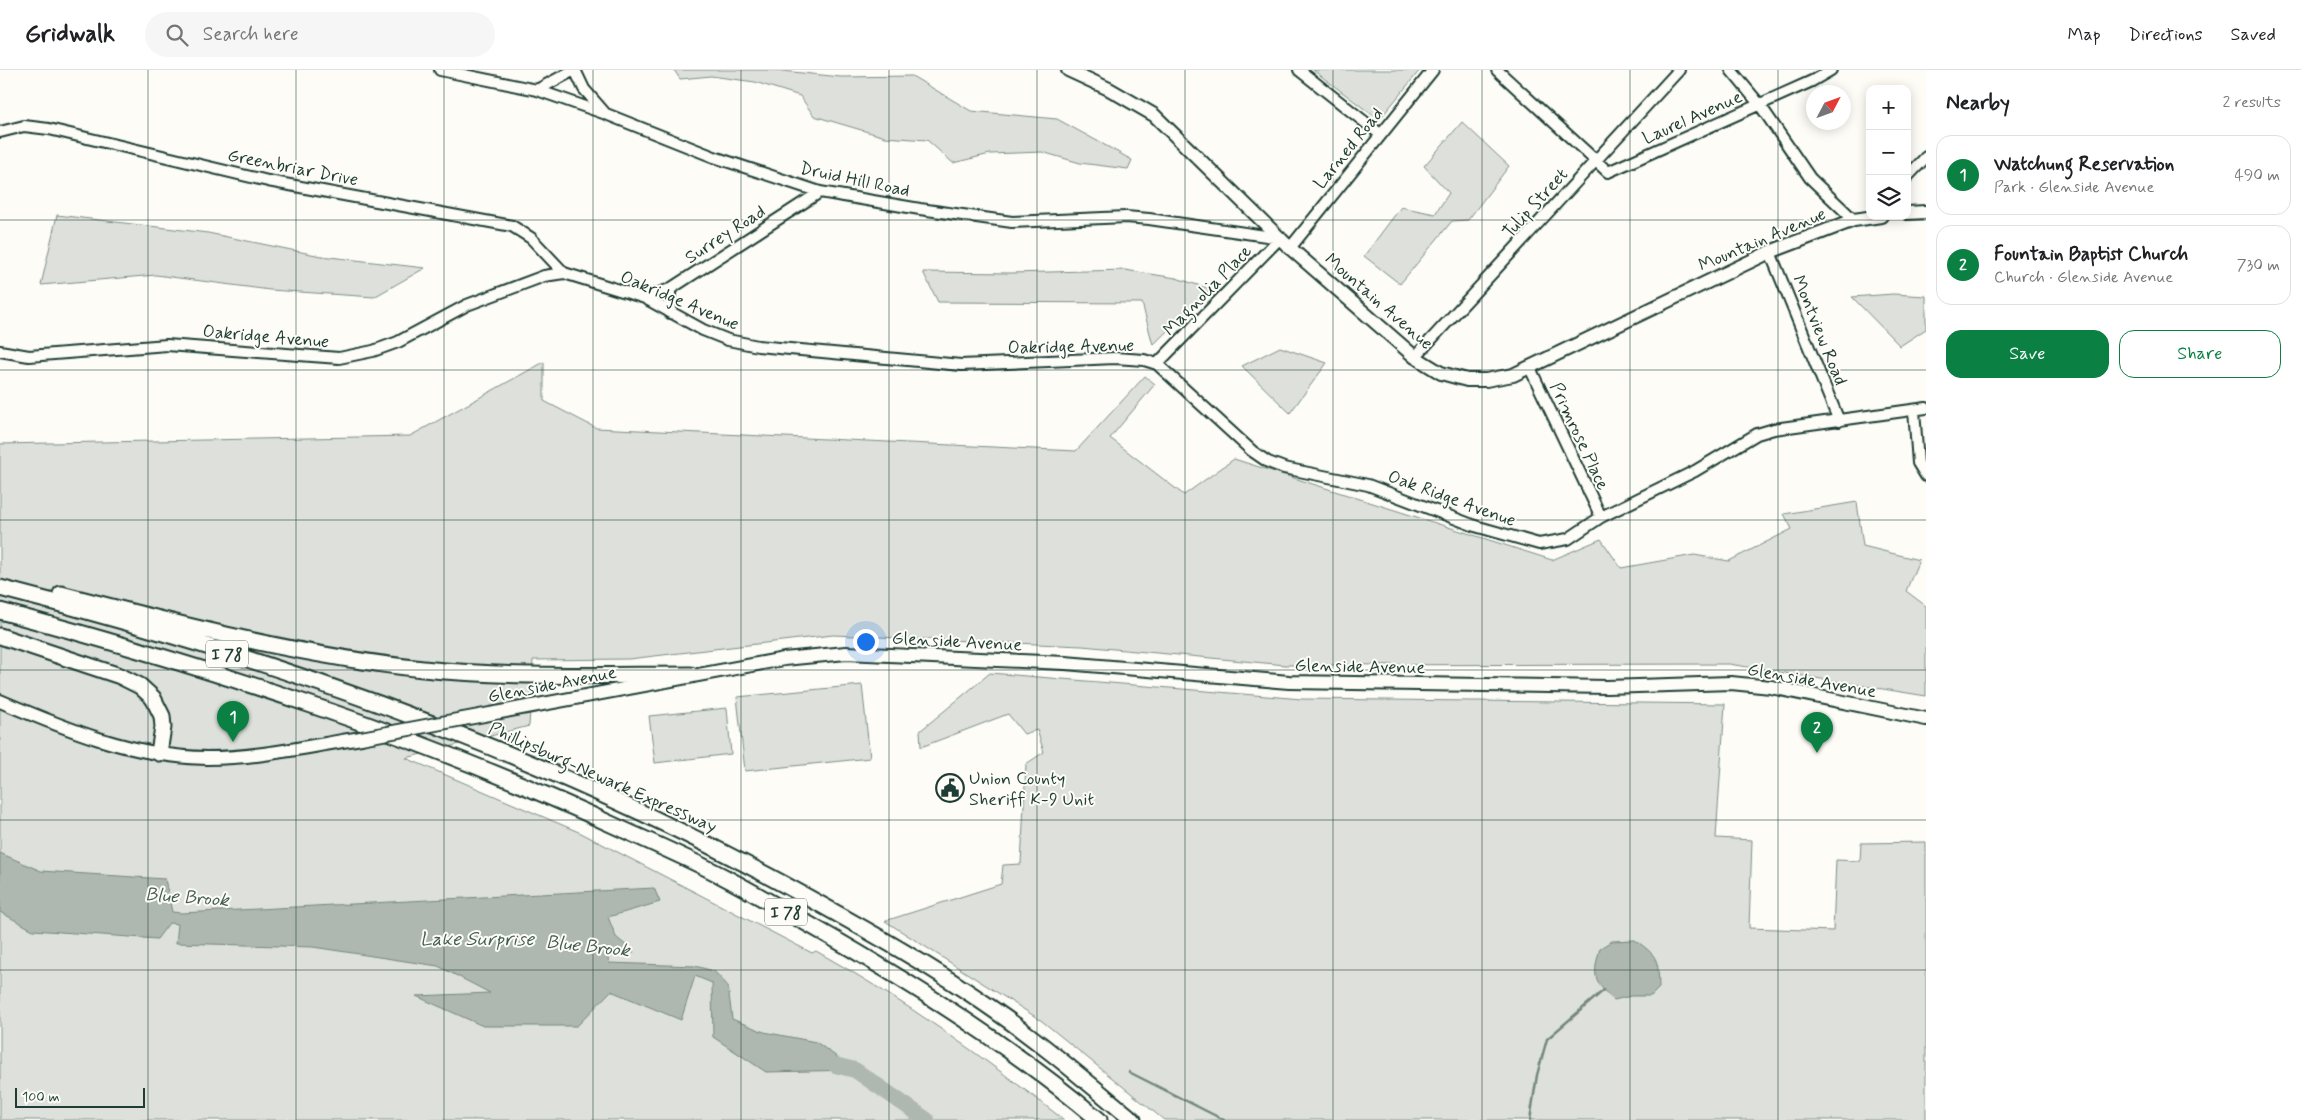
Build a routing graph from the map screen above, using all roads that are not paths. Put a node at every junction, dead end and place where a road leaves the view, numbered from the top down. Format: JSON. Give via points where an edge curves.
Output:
{"nodes":[{"id":1,"x":440,"y":70,"type":"edge"},
{"id":2,"x":574,"y":70,"type":"edge"},
{"id":3,"x":1068,"y":70,"type":"edge"},
{"id":4,"x":1299,"y":70,"type":"edge"},
{"id":5,"x":1434,"y":70,"type":"edge"},
{"id":6,"x":1496,"y":70,"type":"edge"},
{"id":7,"x":1679,"y":70,"type":"edge"},
{"id":8,"x":1731,"y":70,"type":"edge"},
{"id":9,"x":1831,"y":70,"type":"edge"},
{"id":10,"x":537,"y":90,"type":"junction"},
{"id":11,"x":1760,"y":105,"type":"junction"},
{"id":12,"x":606,"y":114,"type":"junction"},
{"id":13,"x":0,"y":132,"type":"edge"},
{"id":14,"x":1380,"y":134,"type":"junction"},
{"id":15,"x":1926,"y":157,"type":"edge"},
{"id":16,"x":1595,"y":161,"type":"junction"},
{"id":17,"x":1909,"y":175,"type":"edge"},
{"id":18,"x":820,"y":192,"type":"junction"},
{"id":19,"x":1926,"y":212,"type":"edge"},
{"id":20,"x":1911,"y":213,"type":"edge"},
{"id":21,"x":1866,"y":218,"type":"edge"},
{"id":22,"x":1854,"y":220,"type":"junction"},
{"id":23,"x":1280,"y":238,"type":"junction"},
{"id":24,"x":1290,"y":248,"type":"junction"},
{"id":25,"x":1770,"y":252,"type":"junction"},
{"id":26,"x":564,"y":273,"type":"junction"},
{"id":27,"x":670,"y":289,"type":"junction"},
{"id":28,"x":645,"y":298,"type":"junction"},
{"id":29,"x":670,"y":313,"type":"junction"},
{"id":30,"x":0,"y":351,"type":"edge"},
{"id":31,"x":1415,"y":357,"type":"junction"},
{"id":32,"x":1157,"y":364,"type":"junction"},
{"id":33,"x":1530,"y":368,"type":"junction"},
{"id":34,"x":1926,"y":408,"type":"edge"},
{"id":35,"x":1914,"y":410,"type":"junction"},
{"id":36,"x":1840,"y":421,"type":"junction"},
{"id":37,"x":1926,"y":476,"type":"edge"},
{"id":38,"x":1601,"y":517,"type":"junction"},
{"id":39,"x":0,"y":588,"type":"edge"},
{"id":40,"x":40,"y":598,"type":"junction"},
{"id":41,"x":0,"y":611,"type":"edge"},
{"id":42,"x":0,"y":636,"type":"edge"},
{"id":43,"x":691,"y":676,"type":"junction"},
{"id":44,"x":0,"y":701,"type":"edge"},
{"id":45,"x":1926,"y":719,"type":"edge"},
{"id":46,"x":160,"y":753,"type":"junction"},
{"id":47,"x":1099,"y":1120,"type":"edge"},
{"id":48,"x":1133,"y":1120,"type":"edge"}],
"edges":[{"from":1,"to":10,"type":"street","name":"Druid Hill Road"},
{"from":2,"to":10,"type":"street"},
{"from":2,"to":12,"type":"street","via":[[584,89]]},
{"from":3,"to":23,"type":"main road","name":"Mountain Avenue","via":[[1154,115]]},
{"from":4,"to":14,"type":"street"},
{"from":5,"to":14,"type":"street","name":"Larned Road"},
{"from":6,"to":16,"type":"street"},
{"from":7,"to":16,"type":"street","name":"Tulip Street"},
{"from":8,"to":11,"type":"street"},
{"from":9,"to":11,"type":"street","name":"Laurel Avenue"},
{"from":10,"to":12,"type":"street","name":"Druid Hill Road"},
{"from":11,"to":16,"type":"street","name":"Laurel Avenue","via":[[1608,172]]},
{"from":11,"to":22,"type":"street","via":[[1810,178]]},
{"from":12,"to":18,"type":"street","name":"Druid Hill Road","via":[[714,157]]},
{"from":13,"to":26,"type":"street","name":"Greenbriar Drive","via":[[24,126],[49,129],[268,181],[512,226],[532,238]]},
{"from":14,"to":24,"type":"street","name":"Larned Road"},
{"from":15,"to":17,"type":"street"},
{"from":16,"to":31,"type":"street","name":"Tulip Street"},
{"from":18,"to":23,"type":"street","name":"Druid Hill Road","via":[[1012,222],[1141,218]]},
{"from":18,"to":27,"type":"street","name":"Surrey Road"},
{"from":19,"to":20,"type":"main road"},
{"from":21,"to":22,"type":"main road","name":"Mountain Avenue"},
{"from":22,"to":25,"type":"main road","name":"Mountain Avenue"},
{"from":23,"to":24,"type":"main road","name":"Mountain Avenue"},
{"from":23,"to":32,"type":"street","name":"Magnolia Place"},
{"from":24,"to":31,"type":"main road","name":"Mountain Avenue"},
{"from":25,"to":33,"type":"main road","name":"Mountain Avenue"},
{"from":25,"to":36,"type":"street","name":"Montview Road"},
{"from":26,"to":28,"type":"street","name":"Oakridge Avenue"},
{"from":26,"to":30,"type":"street","name":"Oakridge Avenue","via":[[544,276],[468,305],[398,342],[339,358],[167,345],[29,356]]},
{"from":27,"to":28,"type":"street","name":"Surrey Road"},
{"from":27,"to":29,"type":"street"},
{"from":28,"to":29,"type":"street","name":"Oakridge Avenue"},
{"from":29,"to":32,"type":"street","name":"Oakridge Avenue","via":[[728,340],[758,346],[961,365],[1114,358]]},
{"from":31,"to":33,"type":"main road","name":"Mountain Avenue","via":[[1441,372],[1467,380],[1503,377]]},
{"from":32,"to":38,"type":"street","name":"Oak Ridge Avenue","via":[[1252,451],[1284,468],[1368,485],[1475,526],[1540,544],[1568,539]]},
{"from":33,"to":38,"type":"street","name":"Primrose Place"},
{"from":34,"to":35,"type":"street","name":"Oak Ridge Avenue"},
{"from":35,"to":36,"type":"street","name":"Oak Ridge Avenue"},
{"from":35,"to":37,"type":"street","via":[[1918,463]]},
{"from":36,"to":38,"type":"street","name":"Oak Ridge Avenue","via":[[1757,434],[1695,471]]},
{"from":39,"to":40,"type":"highway","name":"Phillipsburg-Newark Expressway","number":"I 78"},
{"from":40,"to":43,"type":"highway","via":[[60,594],[261,644],[382,664],[554,677]]},
{"from":40,"to":48,"type":"highway","name":"Phillipsburg-Newark Expressway","number":"I 78","via":[[210,648],[411,716],[580,784],[694,838],[752,866],[873,934],[991,1008],[1043,1045]]},
{"from":41,"to":47,"type":"highway","number":"I 78","via":[[165,658],[382,730],[555,799],[704,868],[858,952],[930,996],[999,1043]]},
{"from":42,"to":46,"type":"highway","via":[[120,676],[140,686],[153,698],[160,712],[164,727]]},
{"from":43,"to":45,"type":"main road","name":"Glenside Avenue","via":[[784,659],[846,653],[1065,663],[1289,682],[1607,687],[1731,684],[1771,687]]},
{"from":43,"to":46,"type":"main road","name":"Glenside Avenue","bridge":true,"via":[[361,738],[244,756],[206,758]]},
{"from":44,"to":46,"type":"main road","name":"Glenside Avenue","via":[[90,737]]}]}
